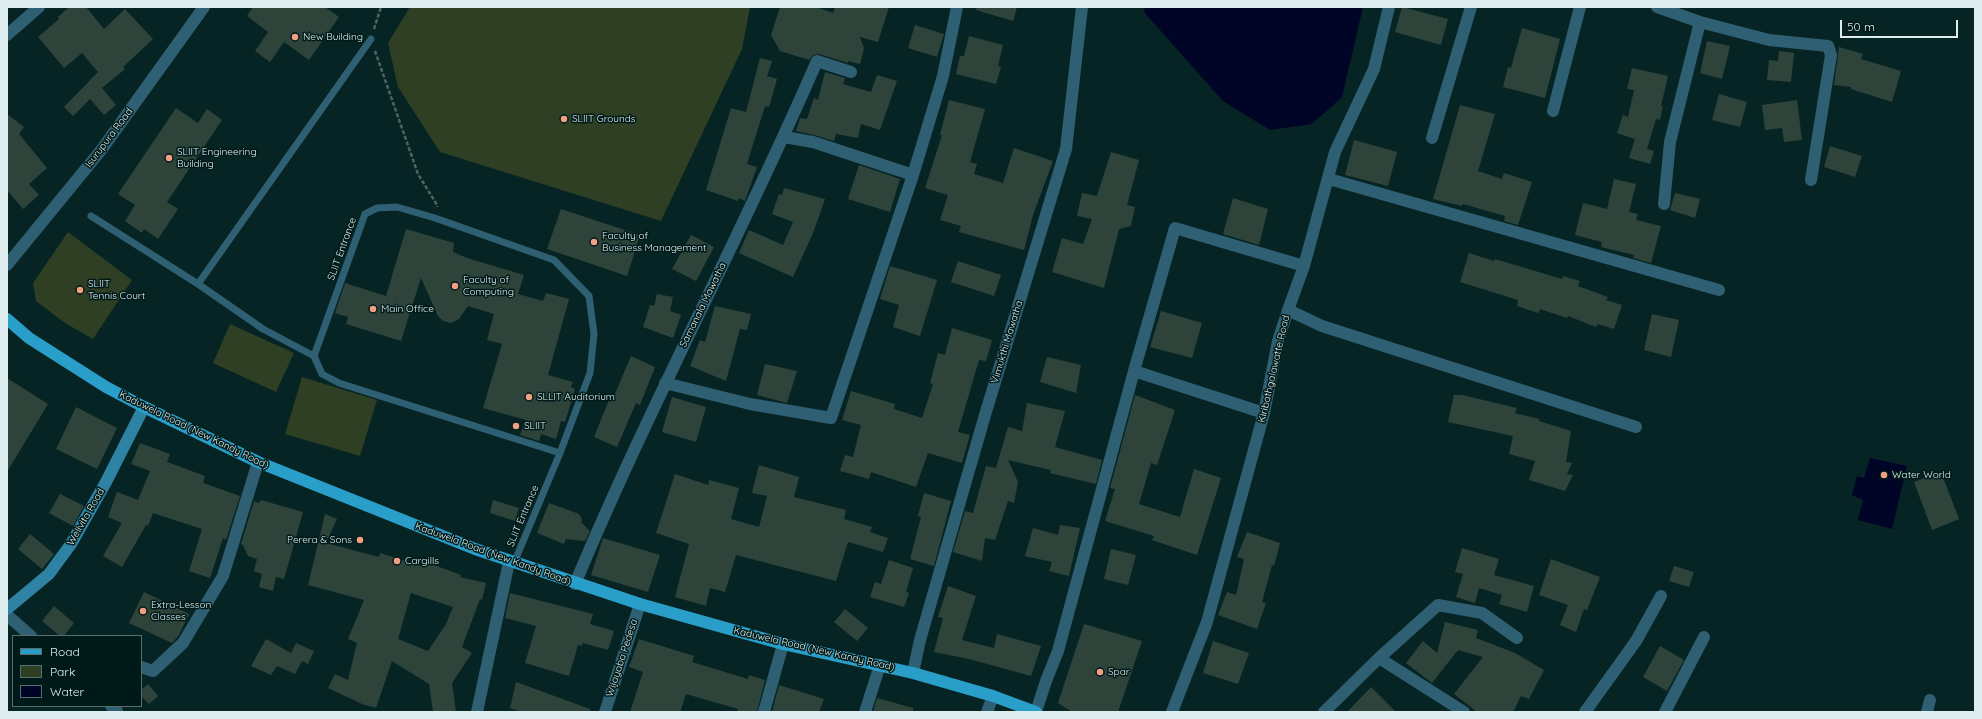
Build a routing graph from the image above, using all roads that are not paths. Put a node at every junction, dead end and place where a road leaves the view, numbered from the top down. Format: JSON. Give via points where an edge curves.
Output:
{"nodes":[{"id":1,"x":39,"y":7,"type":"edge"},
{"id":2,"x":204,"y":7,"type":"edge"},
{"id":3,"x":957,"y":7,"type":"edge"},
{"id":4,"x":1082,"y":7,"type":"edge"},
{"id":5,"x":1389,"y":7,"type":"edge"},
{"id":6,"x":1471,"y":7,"type":"edge"},
{"id":7,"x":1580,"y":7,"type":"edge"},
{"id":8,"x":1658,"y":7,"type":"edge"},
{"id":9,"x":1700,"y":22,"type":"junction"},
{"id":10,"x":7,"y":36,"type":"edge"},
{"id":11,"x":371,"y":39,"type":"road end"},
{"id":12,"x":851,"y":72,"type":"dead end"},
{"id":13,"x":1553,"y":111,"type":"dead end"},
{"id":14,"x":784,"y":137,"type":"junction"},
{"id":15,"x":1432,"y":138,"type":"dead end"},
{"id":16,"x":912,"y":175,"type":"junction"},
{"id":17,"x":1329,"y":179,"type":"junction"},
{"id":18,"x":1811,"y":180,"type":"dead end"},
{"id":19,"x":1664,"y":204,"type":"dead end"},
{"id":20,"x":91,"y":216,"type":"dead end"},
{"id":21,"x":7,"y":265,"type":"edge"},
{"id":22,"x":1304,"y":266,"type":"junction"},
{"id":23,"x":198,"y":284,"type":"junction"},
{"id":24,"x":1719,"y":290,"type":"dead end"},
{"id":25,"x":1288,"y":310,"type":"junction"},
{"id":26,"x":7,"y":319,"type":"edge"},
{"id":27,"x":314,"y":356,"type":"junction"},
{"id":28,"x":1134,"y":371,"type":"junction"},
{"id":29,"x":665,"y":383,"type":"junction"},
{"id":30,"x":144,"y":408,"type":"junction"},
{"id":31,"x":1264,"y":413,"type":"junction"},
{"id":32,"x":1636,"y":427,"type":"dead end"},
{"id":33,"x":560,"y":453,"type":"junction"},
{"id":34,"x":258,"y":462,"type":"junction"},
{"id":35,"x":511,"y":562,"type":"junction"},
{"id":36,"x":575,"y":584,"type":"junction"},
{"id":37,"x":1661,"y":596,"type":"dead end"},
{"id":38,"x":640,"y":604,"type":"junction"},
{"id":39,"x":7,"y":609,"type":"edge"},
{"id":40,"x":7,"y":615,"type":"edge"},
{"id":41,"x":30,"y":635,"type":"edge"},
{"id":42,"x":1704,"y":637,"type":"dead end"},
{"id":43,"x":1517,"y":638,"type":"dead end"},
{"id":44,"x":783,"y":644,"type":"junction"},
{"id":45,"x":1379,"y":658,"type":"junction"},
{"id":46,"x":880,"y":665,"type":"junction"},
{"id":47,"x":142,"y":667,"type":"edge"},
{"id":48,"x":913,"y":672,"type":"junction"},
{"id":49,"x":993,"y":696,"type":"junction"},
{"id":50,"x":1930,"y":700,"type":"dead end"},
{"id":51,"x":477,"y":712,"type":"edge"},
{"id":52,"x":605,"y":712,"type":"edge"},
{"id":53,"x":764,"y":712,"type":"edge"},
{"id":54,"x":865,"y":712,"type":"edge"},
{"id":55,"x":987,"y":712,"type":"edge"},
{"id":56,"x":1036,"y":712,"type":"edge"},
{"id":57,"x":1172,"y":712,"type":"edge"},
{"id":58,"x":1324,"y":712,"type":"edge"},
{"id":59,"x":1464,"y":712,"type":"edge"},
{"id":60,"x":1585,"y":712,"type":"edge"},
{"id":61,"x":1665,"y":712,"type":"edge"},
{"id":62,"x":1928,"y":712,"type":"edge"}],
"edges":[{"from":1,"to":10,"type":"street"},
{"from":2,"to":21,"type":"street","name":"Isurupura Road","via":[[102,149]]},
{"from":3,"to":16,"type":"street","via":[[943,76]]},
{"from":4,"to":48,"type":"street","name":"Vimukthi Mawatha","via":[[1066,149],[976,445]]},
{"from":5,"to":17,"type":"street","name":"Kiribathgalawatte Road","via":[[1374,70],[1336,152]]},
{"from":6,"to":15,"type":"street"},
{"from":7,"to":13,"type":"street"},
{"from":8,"to":9,"type":"street"},
{"from":9,"to":18,"type":"street","via":[[1769,40],[1828,46],[1832,55]]},
{"from":9,"to":19,"type":"street","via":[[1670,142]]},
{"from":11,"to":23,"type":"lane"},
{"from":12,"to":14,"type":"street","name":"Samanala Mawatha","via":[[817,61]]},
{"from":14,"to":16,"type":"street","via":[[814,142]]},
{"from":14,"to":29,"type":"street","name":"Samanala Mawatha"},
{"from":16,"to":29,"type":"street","via":[[831,418],[750,404]]},
{"from":17,"to":22,"type":"street","name":"Kiribathgalawatte Road"},
{"from":17,"to":24,"type":"street"},
{"from":20,"to":23,"type":"lane"},
{"from":22,"to":25,"type":"street","name":"Kiribathgalawatte Road"},
{"from":22,"to":28,"type":"street","via":[[1175,228]]},
{"from":23,"to":27,"type":"lane","via":[[263,329]]},
{"from":25,"to":31,"type":"street","name":"Kiribathgalawatte Road","via":[[1278,341]]},
{"from":25,"to":32,"type":"street","via":[[1322,326]]},
{"from":26,"to":30,"type":"main road","name":"Kaduwela Road (New Kandy Road)","via":[[29,338]]},
{"from":27,"to":33,"type":"lane","via":[[322,374],[339,383]]},
{"from":27,"to":33,"type":"lane","name":"SLIIT Entrance","via":[[365,214],[377,208],[397,207],[435,218],[554,260],[589,296],[594,334],[590,373]]},
{"from":28,"to":31,"type":"street"},
{"from":28,"to":56,"type":"street","via":[[1058,651]]},
{"from":29,"to":36,"type":"street","name":"Samanala Mawatha"},
{"from":30,"to":34,"type":"main road","name":"Kaduwela Road (New Kandy Road)"},
{"from":30,"to":39,"type":"street","name":"Welivita Road","via":[[71,544],[49,574]]},
{"from":31,"to":57,"type":"street","name":"Kiribathgalawatte Road","via":[[1207,622]]},
{"from":33,"to":35,"type":"lane","name":"SLIIT Entrance"},
{"from":34,"to":35,"type":"main road","name":"Kaduwela Road (New Kandy Road)"},
{"from":34,"to":47,"type":"street","via":[[223,576],[183,643],[154,671]]},
{"from":35,"to":36,"type":"main road","name":"Kaduwela Road (New Kandy Road)"},
{"from":35,"to":51,"type":"street"},
{"from":36,"to":38,"type":"main road","name":"Kaduwela Road (New Kandy Road)"},
{"from":37,"to":60,"type":"street","via":[[1636,641]]},
{"from":38,"to":44,"type":"main road","name":"Kaduwela Road (New Kandy Road)"},
{"from":38,"to":52,"type":"street","name":"Wijayaba Pedesa"},
{"from":40,"to":41,"type":"street"},
{"from":42,"to":61,"type":"street"},
{"from":43,"to":45,"type":"street","via":[[1482,613],[1438,605]]},
{"from":44,"to":46,"type":"main road","name":"Kaduwela Road (New Kandy Road)"},
{"from":44,"to":53,"type":"street"},
{"from":45,"to":58,"type":"street"},
{"from":45,"to":59,"type":"street"},
{"from":46,"to":48,"type":"main road","name":"Kaduwela Road (New Kandy Road)"},
{"from":46,"to":54,"type":"street"},
{"from":48,"to":49,"type":"main road","name":"Kaduwela Road (New Kandy Road)"},
{"from":49,"to":55,"type":"street"},
{"from":49,"to":56,"type":"main road","name":"Kaduwela Road (New Kandy Road)"},
{"from":50,"to":62,"type":"street"}]}
